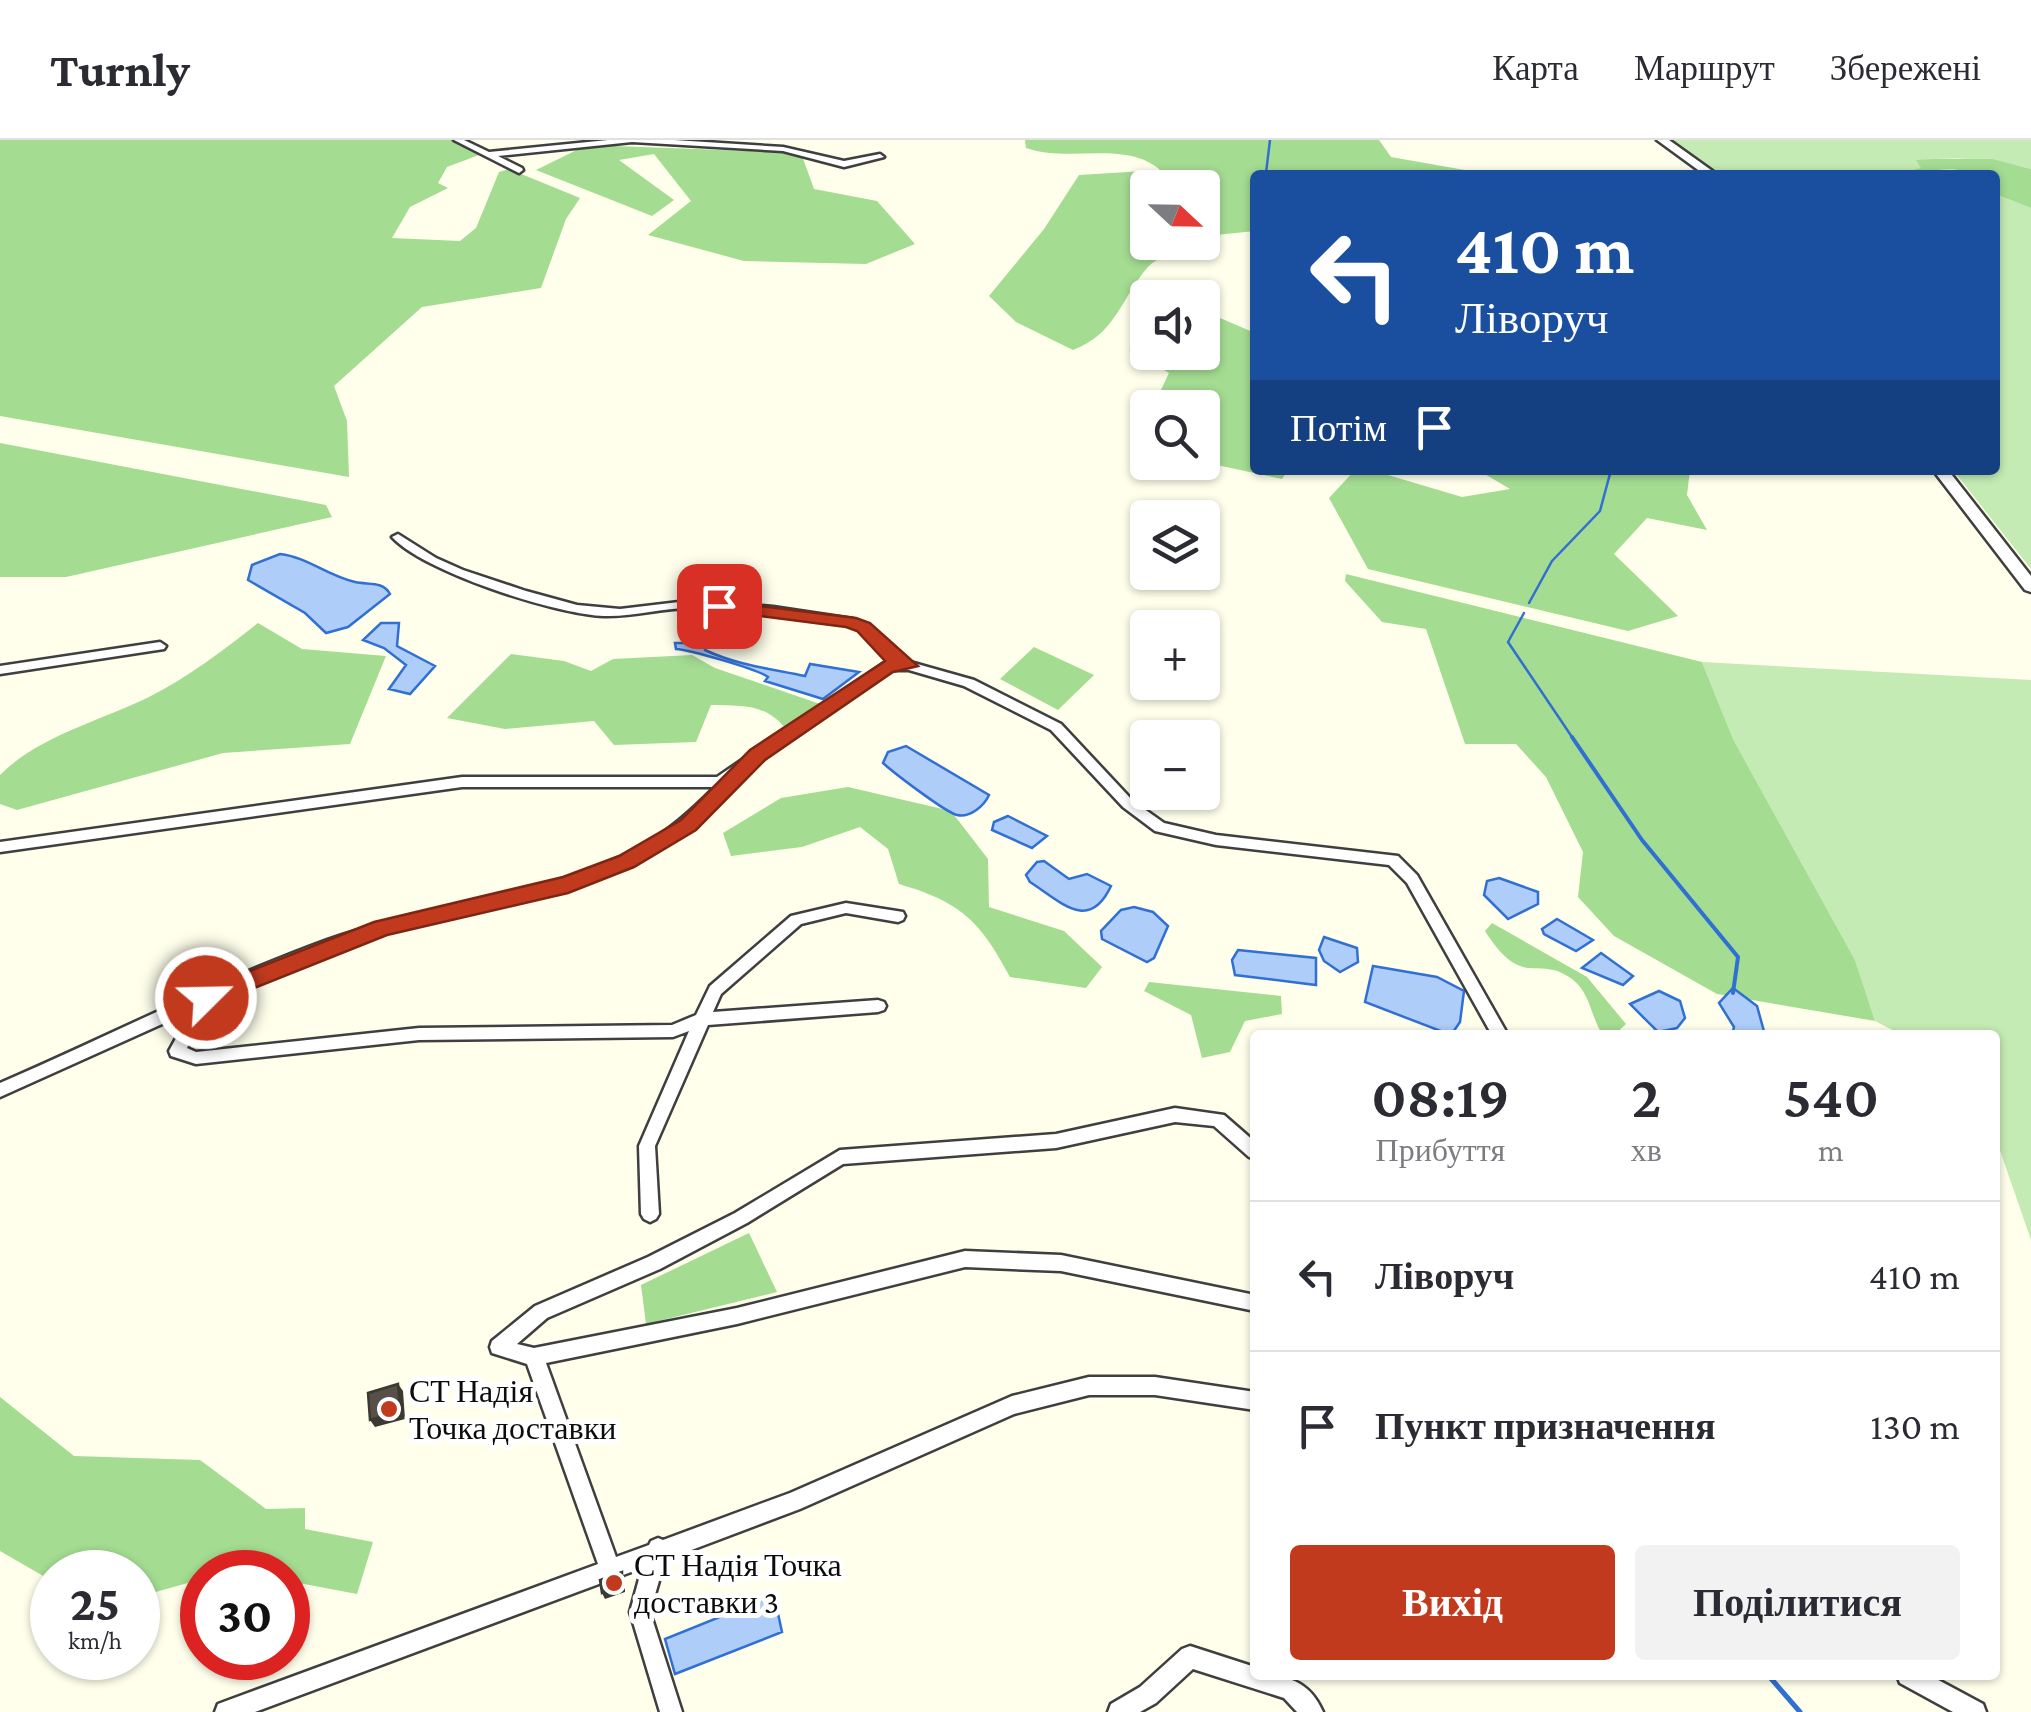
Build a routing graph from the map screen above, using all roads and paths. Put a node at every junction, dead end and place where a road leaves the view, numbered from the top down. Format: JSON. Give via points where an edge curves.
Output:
{"nodes":[{"id":1,"x":458,"y":140,"type":"edge"},
{"id":2,"x":632,"y":140,"type":"edge"},
{"id":3,"x":1662,"y":140,"type":"edge"},
{"id":4,"x":486,"y":155,"type":"junction"},
{"id":5,"x":880,"y":157,"type":"dead end"},
{"id":6,"x":520,"y":170,"type":"dead end"},
{"id":7,"x":1705,"y":170,"type":"edge"},
{"id":8,"x":1944,"y":475,"type":"edge"},
{"id":9,"x":398,"y":537,"type":"dead end"},
{"id":10,"x":2031,"y":587,"type":"edge"},
{"id":11,"x":160,"y":646,"type":"dead end"},
{"id":12,"x":909,"y":666,"type":"junction"},
{"id":13,"x":0,"y":670,"type":"edge"},
{"id":14,"x":735,"y":773,"type":"junction"},
{"id":15,"x":0,"y":847,"type":"edge"},
{"id":16,"x":898,"y":916,"type":"dead end"},
{"id":17,"x":206,"y":998,"type":"junction"},
{"id":18,"x":878,"y":1006,"type":"dead end"},
{"id":19,"x":702,"y":1020,"type":"junction"},
{"id":20,"x":1497,"y":1030,"type":"edge"},
{"id":21,"x":0,"y":1090,"type":"edge"},
{"id":22,"x":1250,"y":1148,"type":"edge"},
{"id":23,"x":650,"y":1214,"type":"dead end"},
{"id":24,"x":1250,"y":1302,"type":"edge"},
{"id":25,"x":534,"y":1358,"type":"junction"},
{"id":26,"x":1250,"y":1400,"type":"edge"},
{"id":27,"x":658,"y":1548,"type":"junction"},
{"id":28,"x":608,"y":1567,"type":"junction"},
{"id":29,"x":1250,"y":1677,"type":"edge"},
{"id":30,"x":1261,"y":1680,"type":"edge"},
{"id":31,"x":1917,"y":1680,"type":"edge"},
{"id":32,"x":226,"y":1712,"type":"edge"},
{"id":33,"x":671,"y":1712,"type":"edge"},
{"id":34,"x":1118,"y":1712,"type":"edge"},
{"id":35,"x":1312,"y":1712,"type":"edge"},
{"id":36,"x":1975,"y":1712,"type":"edge"}],
"edges":[{"from":1,"to":4,"type":"street"},
{"from":2,"to":4,"type":"street"},
{"from":2,"to":5,"type":"street","via":[[782,149],[844,164]]},
{"from":3,"to":7,"type":"street"},
{"from":4,"to":6,"type":"street"},
{"from":8,"to":10,"type":"street"},
{"from":9,"to":12,"type":"street","via":[[438,566],[570,608],[601,613],[695,604],[850,622]]},
{"from":11,"to":13,"type":"street"},
{"from":12,"to":14,"type":"street","via":[[889,666]]},
{"from":12,"to":20,"type":"street","via":[[969,683],[1056,726],[1128,804],[1160,827],[1216,840],[1393,860],[1412,879]]},
{"from":14,"to":15,"type":"street","via":[[720,782],[462,782]]},
{"from":14,"to":17,"type":"street","via":[[689,825],[598,874],[382,928]]},
{"from":16,"to":19,"type":"street","via":[[846,908],[796,920],[715,990]]},
{"from":17,"to":19,"type":"street","via":[[176,1052],[196,1058],[419,1034],[672,1031]]},
{"from":17,"to":21,"type":"street"},
{"from":18,"to":19,"type":"street"},
{"from":19,"to":23,"type":"street","via":[[647,1146]]},
{"from":22,"to":25,"type":"street","via":[[1218,1120],[1175,1115],[1056,1142],[840,1157],[742,1218],[540,1312],[499,1346]]},
{"from":24,"to":25,"type":"street","via":[[1062,1262],[966,1260]]},
{"from":25,"to":28,"type":"street"},
{"from":26,"to":27,"type":"street","via":[[1155,1386],[1089,1386],[1012,1406],[794,1502]]},
{"from":27,"to":28,"type":"street"},
{"from":27,"to":33,"type":"street","via":[[640,1612]]},
{"from":28,"to":32,"type":"street"},
{"from":29,"to":34,"type":"street","via":[[1190,1658]]},
{"from":30,"to":35,"type":"street","via":[[1290,1689]]},
{"from":31,"to":36,"type":"street"}]}
